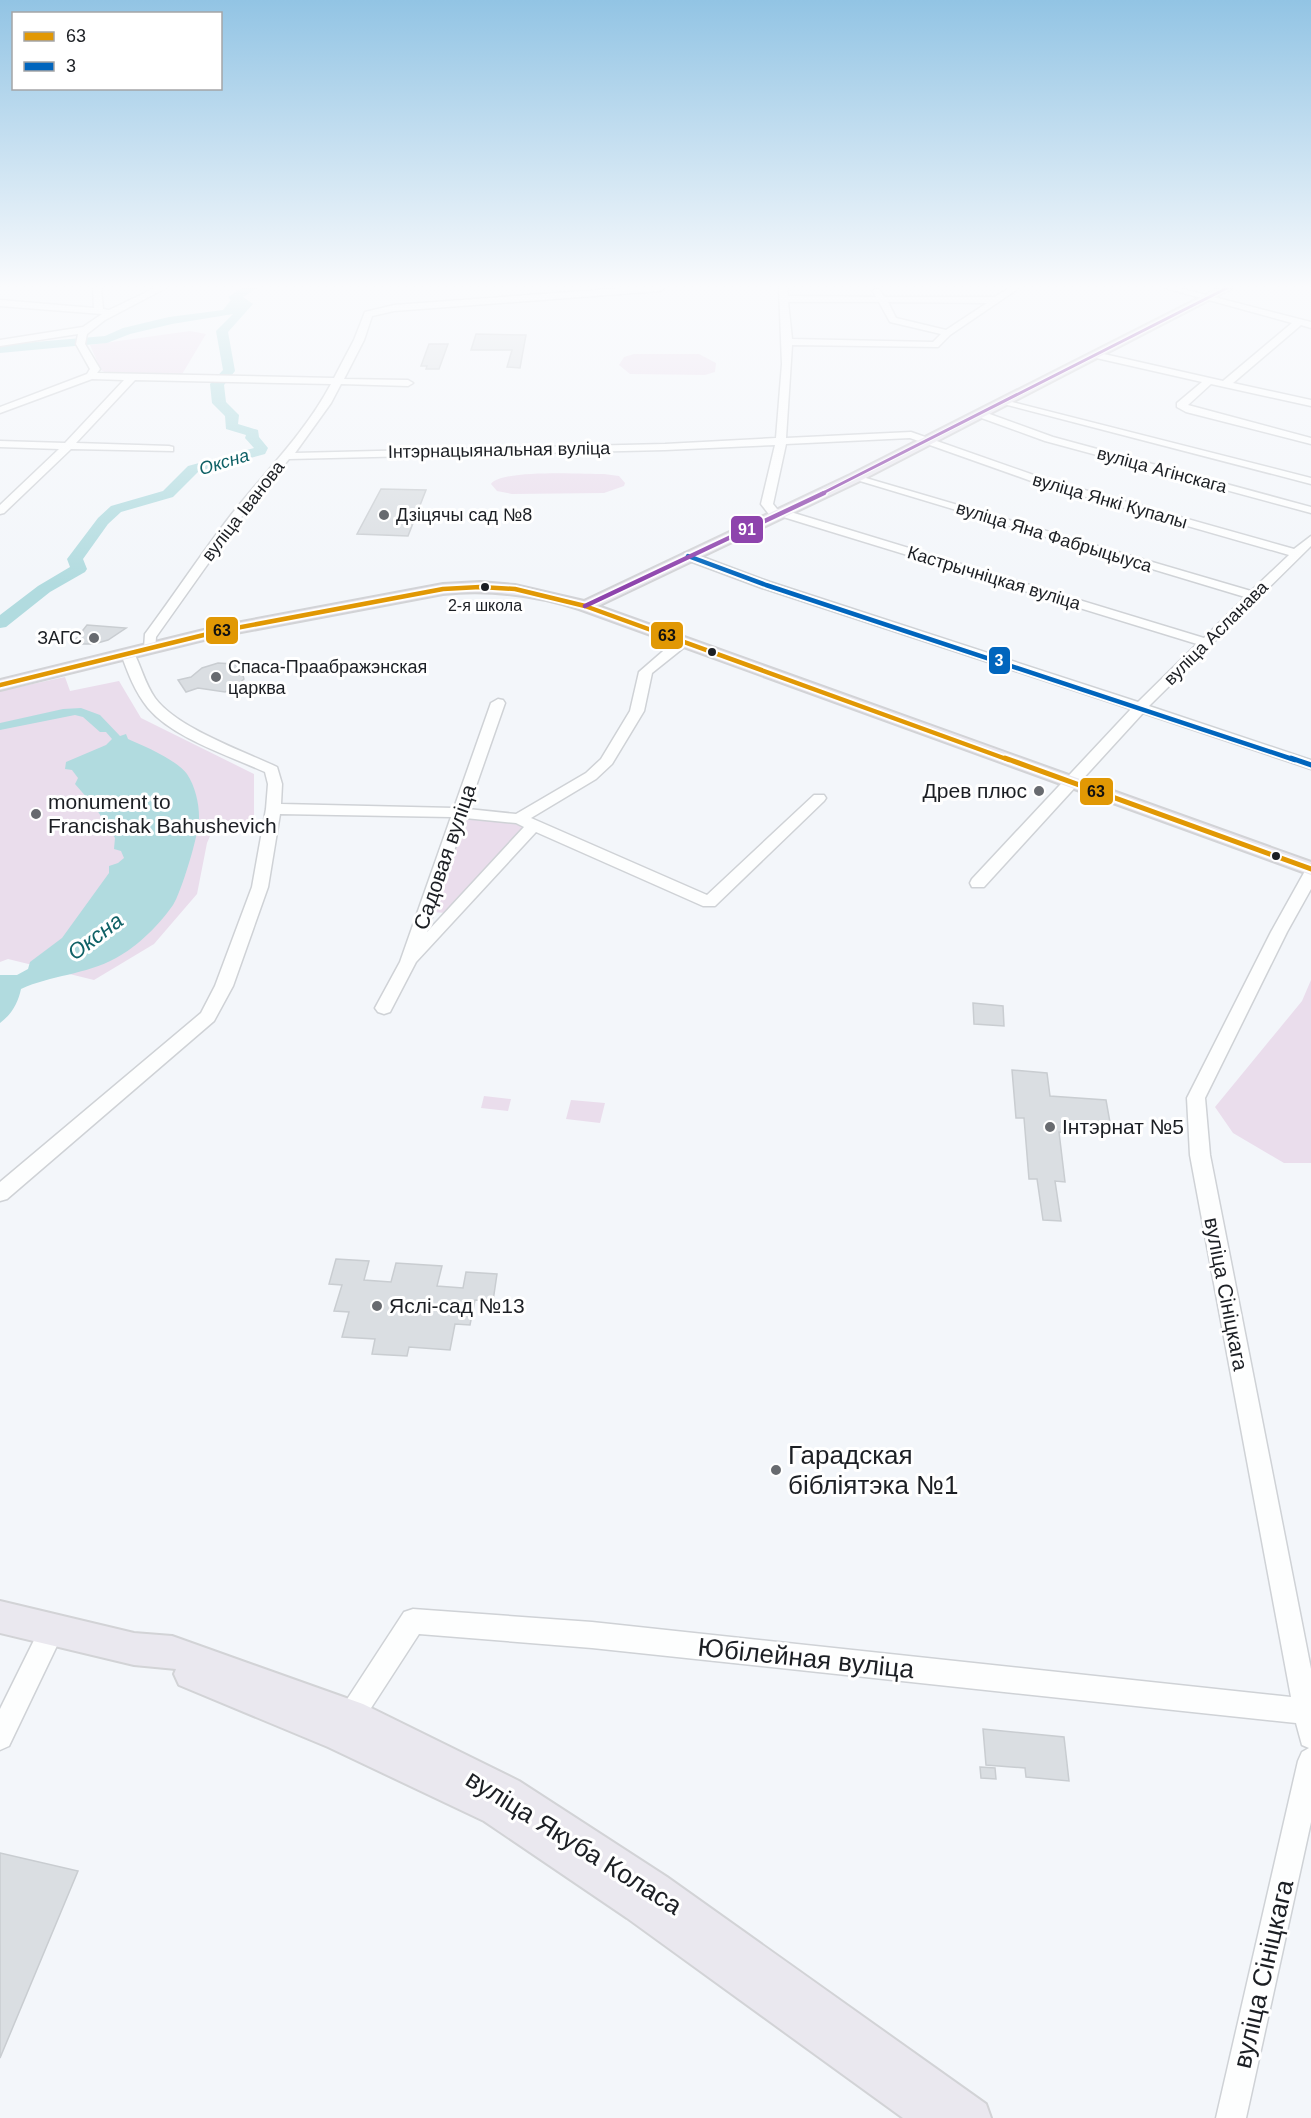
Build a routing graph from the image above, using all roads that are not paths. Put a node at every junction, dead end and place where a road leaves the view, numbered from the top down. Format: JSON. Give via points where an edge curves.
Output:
{"nodes":[{"id":1,"x":62,"y":387,"type":"edge"},
{"id":2,"x":123,"y":387,"type":"edge"},
{"id":3,"x":335,"y":387,"type":"edge"},
{"id":4,"x":785,"y":387,"type":"edge"},
{"id":5,"x":1031,"y":387,"type":"edge"},
{"id":6,"x":1202,"y":387,"type":"edge"},
{"id":7,"x":1238,"y":387,"type":"edge"},
{"id":8,"x":1004,"y":400,"type":"junction"},
{"id":9,"x":1311,"y":403,"type":"edge"},
{"id":10,"x":0,"y":410,"type":"edge"},
{"id":11,"x":980,"y":414,"type":"junction"},
{"id":12,"x":927,"y":441,"type":"junction"},
{"id":13,"x":1311,"y":441,"type":"edge"},
{"id":14,"x":781,"y":443,"type":"junction"},
{"id":15,"x":0,"y":444,"type":"edge"},
{"id":16,"x":68,"y":446,"type":"junction"},
{"id":17,"x":170,"y":449,"type":"dead end"},
{"id":18,"x":286,"y":456,"type":"junction"},
{"id":19,"x":855,"y":478,"type":"junction"},
{"id":20,"x":1311,"y":482,"type":"edge"},
{"id":21,"x":0,"y":510,"type":"edge"},
{"id":22,"x":1311,"y":510,"type":"edge"},
{"id":23,"x":778,"y":514,"type":"junction"},
{"id":24,"x":1311,"y":538,"type":"edge"},
{"id":25,"x":1296,"y":554,"type":"junction"},
{"id":26,"x":688,"y":556,"type":"junction"},
{"id":27,"x":1253,"y":596,"type":"junction"},
{"id":28,"x":585,"y":606,"type":"junction"},
{"id":29,"x":682,"y":642,"type":"junction"},
{"id":30,"x":1208,"y":643,"type":"junction"},
{"id":31,"x":150,"y":648,"type":"junction"},
{"id":32,"x":128,"y":654,"type":"junction"},
{"id":33,"x":0,"y":685,"type":"edge"},
{"id":34,"x":498,"y":703,"type":"dead end"},
{"id":35,"x":1141,"y":707,"type":"junction"},
{"id":36,"x":1311,"y":765,"type":"edge"},
{"id":37,"x":1074,"y":782,"type":"junction"},
{"id":38,"x":819,"y":798,"type":"dead end"},
{"id":39,"x":273,"y":809,"type":"junction"},
{"id":40,"x":461,"y":813,"type":"junction"},
{"id":41,"x":526,"y":822,"type":"junction"},
{"id":42,"x":1311,"y":869,"type":"edge"},
{"id":43,"x":1311,"y":875,"type":"edge"},
{"id":44,"x":978,"y":883,"type":"dead end"},
{"id":45,"x":408,"y":962,"type":"junction"},
{"id":46,"x":384,"y":1008,"type":"dead end"},
{"id":47,"x":0,"y":1193,"type":"edge"},
{"id":48,"x":0,"y":1617,"type":"edge"},
{"id":49,"x":53,"y":1629,"type":"junction"},
{"id":50,"x":134,"y":1649,"type":"junction"},
{"id":51,"x":1308,"y":1712,"type":"edge"},
{"id":52,"x":351,"y":1716,"type":"junction"},
{"id":53,"x":1311,"y":1736,"type":"edge"},
{"id":54,"x":0,"y":1737,"type":"edge"},
{"id":55,"x":1311,"y":1761,"type":"edge"},
{"id":56,"x":935,"y":2118,"type":"edge"},
{"id":57,"x":972,"y":2118,"type":"edge"},
{"id":58,"x":1231,"y":2118,"type":"edge"}],
"edges":[{"from":1,"to":10,"type":"street"},
{"from":2,"to":16,"type":"street"},
{"from":3,"to":18,"type":"street","name":"вуліца Іванова"},
{"from":4,"to":14,"type":"street"},
{"from":5,"to":8,"type":"main road"},
{"from":6,"to":13,"type":"street","via":[[1181,405]]},
{"from":7,"to":9,"type":"street"},
{"from":8,"to":11,"type":"main road"},
{"from":8,"to":20,"type":"street","name":"вуліца Агінскага"},
{"from":11,"to":12,"type":"main road"},
{"from":11,"to":22,"type":"street","name":"вуліца Агінскага","via":[[1048,439]]},
{"from":12,"to":14,"type":"street","name":"Інтэрнацыянальная вуліца","via":[[899,434]]},
{"from":12,"to":19,"type":"main road"},
{"from":12,"to":25,"type":"street","name":"вуліца Янкі Купалы","via":[[1038,480]]},
{"from":14,"to":18,"type":"street","name":"Інтэрнацыянальная вуліца"},
{"from":14,"to":23,"type":"street","via":[[767,504]]},
{"from":15,"to":16,"type":"street"},
{"from":16,"to":17,"type":"street"},
{"from":16,"to":21,"type":"street"},
{"from":18,"to":31,"type":"street","name":"вуліца Іванова","via":[[235,518],[153,632],[148,641]]},
{"from":19,"to":23,"type":"main road"},
{"from":19,"to":27,"type":"street","name":"вуліца Яна Фабрыцыуса"},
{"from":23,"to":26,"type":"main road"},
{"from":23,"to":30,"type":"street","name":"Кастрычніцкая вуліца"},
{"from":24,"to":25,"type":"street","name":"вуліца Асланава"},
{"from":25,"to":27,"type":"street","name":"вуліца Асланава"},
{"from":26,"to":28,"type":"main road"},
{"from":26,"to":35,"type":"street"},
{"from":27,"to":30,"type":"street","name":"вуліца Асланава"},
{"from":28,"to":29,"type":"main road"},
{"from":28,"to":31,"type":"main road","via":[[513,588],[459,587],[220,631]]},
{"from":29,"to":37,"type":"main road"},
{"from":29,"to":41,"type":"street","via":[[646,672],[637,711],[607,760]]},
{"from":30,"to":35,"type":"street","name":"вуліца Асланава"},
{"from":31,"to":32,"type":"main road"},
{"from":32,"to":33,"type":"main road"},
{"from":32,"to":39,"type":"street","via":[[156,708],[178,724],[272,770]]},
{"from":34,"to":40,"type":"street","name":"Садовая вуліца"},
{"from":35,"to":36,"type":"street"},
{"from":35,"to":37,"type":"street","name":"вуліца Асланава"},
{"from":37,"to":42,"type":"main road"},
{"from":37,"to":44,"type":"street","name":"вуліца Асланава"},
{"from":38,"to":41,"type":"street","via":[[709,902]]},
{"from":39,"to":40,"type":"street"},
{"from":39,"to":47,"type":"street","via":[[260,887],[224,986],[208,1017]]},
{"from":40,"to":41,"type":"street"},
{"from":40,"to":45,"type":"street","name":"Садовая вуліца"},
{"from":41,"to":45,"type":"street"},
{"from":43,"to":51,"type":"street","name":"вуліца Сініцкага","via":[[1196,1098],[1200,1155]]},
{"from":45,"to":46,"type":"street","name":"Садовая вуліца"},
{"from":48,"to":49,"type":"main road","name":"вуліца Якуба Коласа"},
{"from":49,"to":50,"type":"main road","name":"вуліца Якуба Коласа"},
{"from":49,"to":54,"type":"street"},
{"from":50,"to":52,"type":"main road","name":"вуліца Якуба Коласа","via":[[172,1652]]},
{"from":50,"to":56,"type":"main road","name":"вуліца Якуба Коласа","via":[[339,1735],[496,1809],[640,1905]]},
{"from":51,"to":52,"type":"street","name":"Юбілейная вуліца","via":[[604,1636],[413,1621]]},
{"from":51,"to":53,"type":"street","name":"вуліца Сініцкага"},
{"from":52,"to":57,"type":"main road","name":"вуліца Якуба Коласа","via":[[517,1799],[655,1889]]},
{"from":55,"to":58,"type":"street","name":"вуліца Сініцкага"}]}
